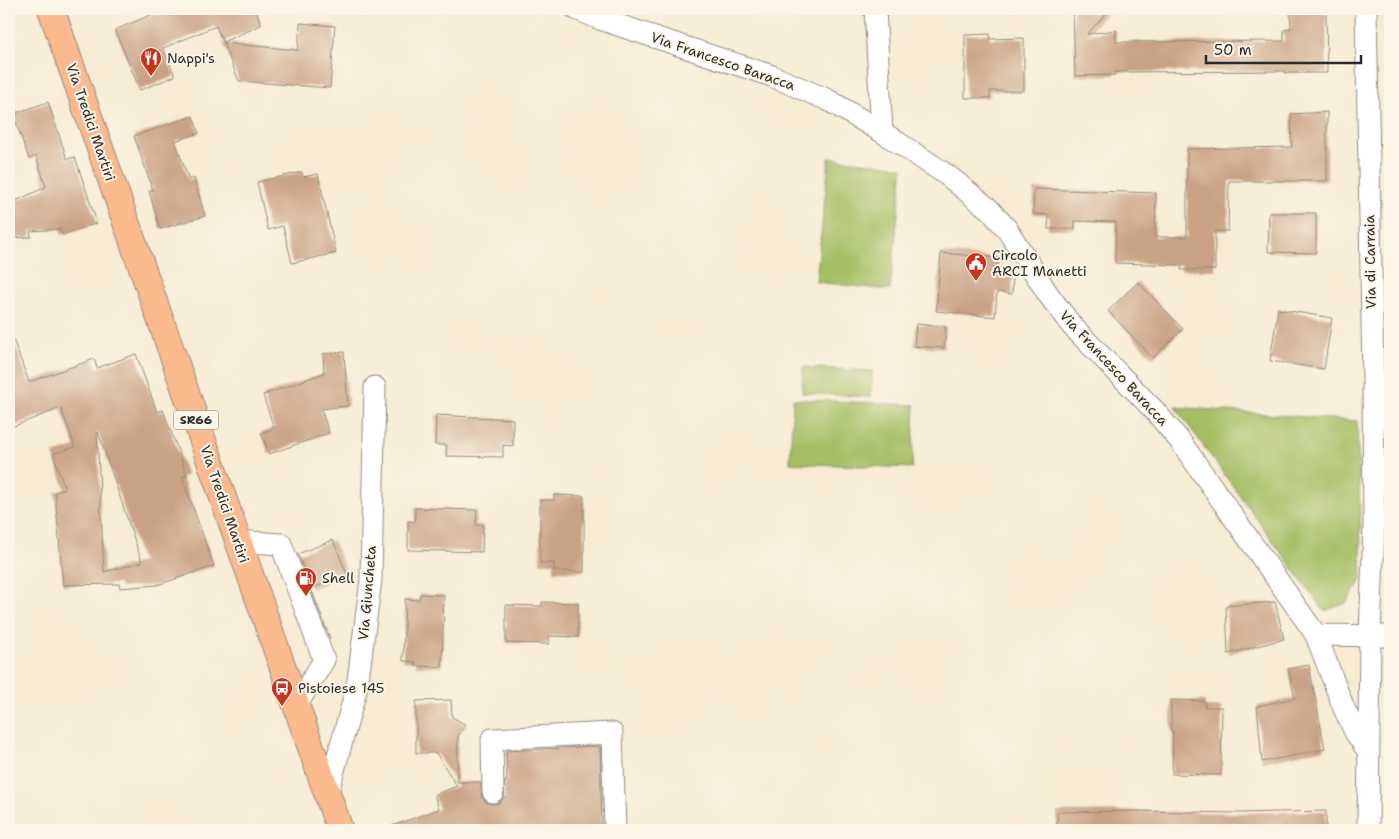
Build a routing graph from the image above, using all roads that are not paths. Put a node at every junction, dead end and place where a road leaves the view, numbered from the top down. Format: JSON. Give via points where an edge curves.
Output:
{"nodes":[{"id":1,"x":51,"y":9,"type":"edge"},
{"id":2,"x":576,"y":9,"type":"edge"},
{"id":3,"x":875,"y":9,"type":"edge"},
{"id":4,"x":1366,"y":9,"type":"edge"},
{"id":5,"x":882,"y":132,"type":"junction"},
{"id":6,"x":375,"y":387,"type":"dead end"},
{"id":7,"x":238,"y":541,"type":"junction"},
{"id":8,"x":1316,"y":635,"type":"junction"},
{"id":9,"x":1380,"y":636,"type":"edge"},
{"id":10,"x":296,"y":706,"type":"junction"},
{"id":11,"x":1368,"y":751,"type":"junction"},
{"id":12,"x":493,"y":792,"type":"dead end"},
{"id":13,"x":327,"y":795,"type":"junction"},
{"id":14,"x":340,"y":830,"type":"edge"},
{"id":15,"x":615,"y":830,"type":"edge"},
{"id":16,"x":1368,"y":830,"type":"edge"}],
"edges":[{"from":1,"to":7,"type":"main road","name":"Via Tredici Martiri","number":"SR66"},
{"from":2,"to":5,"type":"street","name":"Via Francesco Baracca","via":[[772,76],[845,109]]},
{"from":3,"to":5,"type":"street"},
{"from":4,"to":9,"type":"street","name":"Via di Carraia","via":[[1374,527]]},
{"from":5,"to":8,"type":"street","name":"Via Francesco Baracca","via":[[946,175],[989,209],[1007,229],[1072,326],[1180,440]]},
{"from":6,"to":13,"type":"street","name":"Via Giuncheta","via":[[371,580],[357,686]]},
{"from":7,"to":10,"type":"main road","name":"Via Tredici Martiri","number":"SR66"},
{"from":7,"to":10,"type":"street","via":[[281,544],[324,660]]},
{"from":8,"to":9,"type":"street"},
{"from":8,"to":11,"type":"street","name":"Via Francesco Baracca","via":[[1343,706]]},
{"from":9,"to":11,"type":"street"},
{"from":10,"to":13,"type":"main road","name":"Via Tredici Martiri","number":"SR66"},
{"from":11,"to":16,"type":"street"},
{"from":12,"to":15,"type":"street","via":[[492,739],[612,733]]},
{"from":13,"to":14,"type":"main road","name":"Via Tredici Martiri","number":"SR66"}]}
